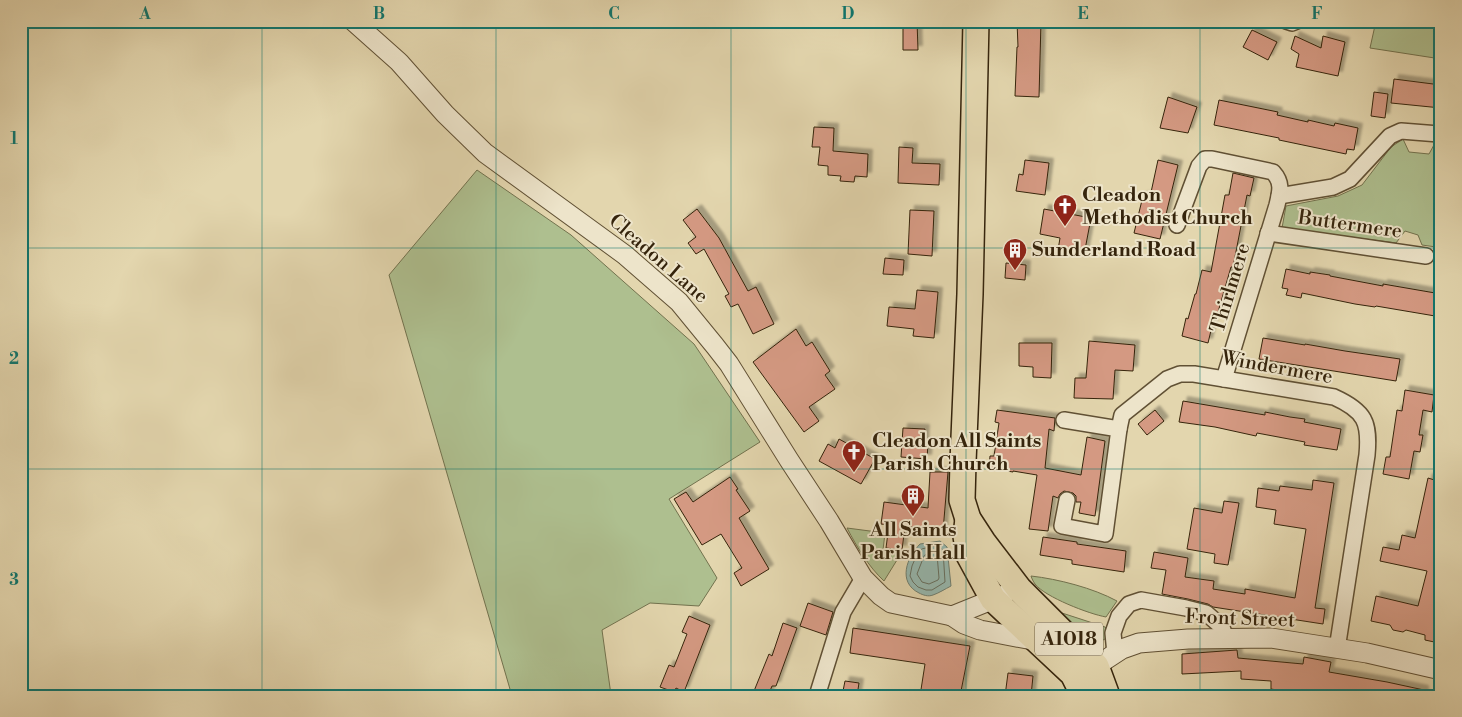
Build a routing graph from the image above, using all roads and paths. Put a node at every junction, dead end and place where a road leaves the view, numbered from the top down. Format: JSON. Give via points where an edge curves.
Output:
{"nodes":[{"id":1,"x":354,"y":21,"type":"edge"},
{"id":2,"x":976,"y":21,"type":"edge"},
{"id":3,"x":1286,"y":21,"type":"edge"},
{"id":4,"x":1297,"y":21,"type":"edge"},
{"id":5,"x":1428,"y":137,"type":"dead end"},
{"id":6,"x":1279,"y":196,"type":"junction"},
{"id":7,"x":1178,"y":225,"type":"dead end"},
{"id":8,"x":1268,"y":233,"type":"junction"},
{"id":9,"x":1426,"y":256,"type":"dead end"},
{"id":10,"x":1224,"y":379,"type":"junction"},
{"id":11,"x":1064,"y":420,"type":"dead end"},
{"id":12,"x":1119,"y":429,"type":"junction"},
{"id":13,"x":1067,"y":500,"type":"dead end"},
{"id":14,"x":965,"y":510,"type":"junction"},
{"id":15,"x":863,"y":578,"type":"junction"},
{"id":16,"x":1019,"y":589,"type":"junction"},
{"id":17,"x":993,"y":599,"type":"junction"},
{"id":18,"x":952,"y":616,"type":"junction"},
{"id":19,"x":1226,"y":638,"type":"junction"},
{"id":20,"x":1038,"y":641,"type":"junction"},
{"id":21,"x":1337,"y":649,"type":"junction"},
{"id":22,"x":1105,"y":660,"type":"junction"},
{"id":23,"x":1441,"y":670,"type":"edge"},
{"id":24,"x":1073,"y":674,"type":"junction"},
{"id":25,"x":818,"y":696,"type":"edge"},
{"id":26,"x":1084,"y":696,"type":"edge"},
{"id":27,"x":1107,"y":696,"type":"edge"}],
"edges":[{"from":1,"to":15,"type":"street","name":"Cleadon Lane","via":[[399,62],[485,153],[625,255],[679,302],[729,364]]},
{"from":2,"to":14,"type":"highway","number":"A1018","via":[[963,462]]},
{"from":3,"to":4,"type":"street"},
{"from":5,"to":6,"type":"street","via":[[1400,130],[1390,136],[1350,179],[1333,187]]},
{"from":6,"to":7,"type":"street","name":"Thirlmere","via":[[1278,178],[1273,172],[1205,159],[1199,166]]},
{"from":6,"to":8,"type":"street","name":"Thirlmere"},
{"from":8,"to":9,"type":"street","name":"Buttermere","via":[[1411,247]]},
{"from":8,"to":10,"type":"street","name":"Thirlmere"},
{"from":10,"to":12,"type":"street","name":"Windermere","via":[[1180,374],[1167,379],[1122,415]]},
{"from":10,"to":21,"type":"street","name":"Windermere","via":[[1334,397],[1352,405],[1364,419],[1369,436],[1367,455]]},
{"from":11,"to":12,"type":"street"},
{"from":12,"to":13,"type":"street","via":[[1105,534],[1062,526]]},
{"from":14,"to":16,"type":"highway","number":"A1018","via":[[982,542]]},
{"from":14,"to":17,"type":"highway","number":"A1018","via":[[969,556]]},
{"from":15,"to":18,"type":"street","name":"Cleadon Lane","via":[[891,603]]},
{"from":15,"to":25,"type":"street","via":[[844,612]]},
{"from":16,"to":17,"type":"street"},
{"from":16,"to":22,"type":"highway","number":"A1018"},
{"from":17,"to":18,"type":"street"},
{"from":17,"to":20,"type":"highway","number":"A1018"},
{"from":18,"to":20,"type":"street","name":"Cleadon Lane","via":[[980,630]]},
{"from":19,"to":21,"type":"street","name":"Front Street","via":[[1271,638]]},
{"from":19,"to":22,"type":"street","name":"Front Street","via":[[1139,643]]},
{"from":19,"to":22,"type":"street","via":[[1222,626],[1206,613],[1141,600],[1129,604],[1119,616]]},
{"from":20,"to":24,"type":"highway","number":"A1018"},
{"from":21,"to":23,"type":"street","name":"Front Street"},
{"from":22,"to":24,"type":"street","name":"Front Street"},
{"from":22,"to":27,"type":"highway","number":"A1018"},
{"from":24,"to":26,"type":"highway","number":"A1018"}]}
